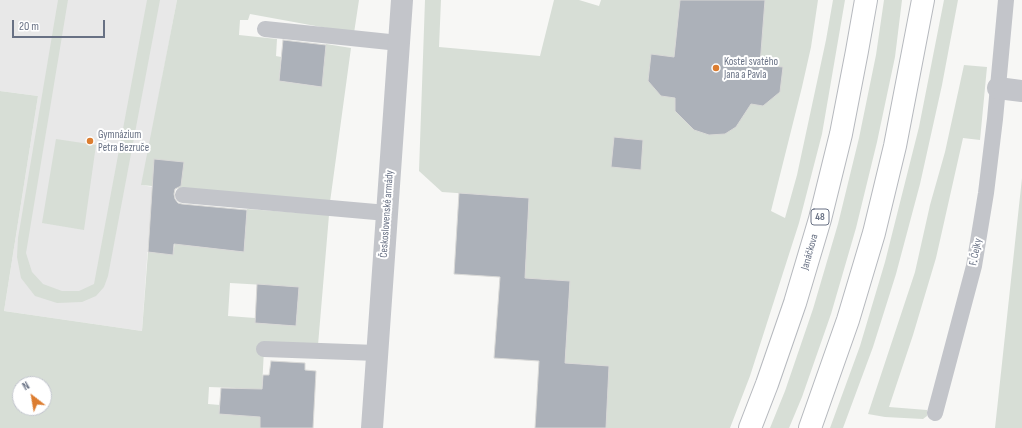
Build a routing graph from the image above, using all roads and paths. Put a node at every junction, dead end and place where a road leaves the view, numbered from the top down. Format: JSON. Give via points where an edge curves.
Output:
{"nodes":[{"id":1,"x":402,"y":0,"type":"edge"},
{"id":2,"x":866,"y":0,"type":"edge"},
{"id":3,"x":924,"y":0,"type":"edge"},
{"id":4,"x":1006,"y":0,"type":"edge"},
{"id":5,"x":265,"y":29,"type":"dead end"},
{"id":6,"x":399,"y":43,"type":"junction"},
{"id":7,"x":998,"y":88,"type":"junction"},
{"id":8,"x":1022,"y":91,"type":"edge"},
{"id":9,"x":183,"y":195,"type":"dead end"},
{"id":10,"x":387,"y":214,"type":"junction"},
{"id":11,"x":264,"y":349,"type":"dead end"},
{"id":12,"x":377,"y":353,"type":"junction"},
{"id":13,"x":935,"y":413,"type":"dead end"},
{"id":14,"x":372,"y":428,"type":"edge"},
{"id":15,"x":750,"y":428,"type":"edge"},
{"id":16,"x":810,"y":428,"type":"edge"}],
"edges":[{"from":1,"to":6,"type":"street","name":"Československé armády"},
{"from":2,"to":15,"type":"main road","name":"Janáčkova","number":"48","via":[[841,134],[820,219],[795,303]]},
{"from":3,"to":16,"type":"main road","via":[[895,146],[874,233],[848,320]]},
{"from":4,"to":7,"type":"lane","name":"F. Čejky"},
{"from":5,"to":6,"type":"lane"},
{"from":6,"to":10,"type":"street","name":"Československé armády"},
{"from":7,"to":8,"type":"street"},
{"from":7,"to":13,"type":"lane","name":"F. Čejky","via":[[986,193],[974,266]]},
{"from":9,"to":10,"type":"lane"},
{"from":10,"to":12,"type":"street","name":"Československé armády"},
{"from":11,"to":12,"type":"lane"},
{"from":12,"to":14,"type":"street","name":"Československé armády"}]}
